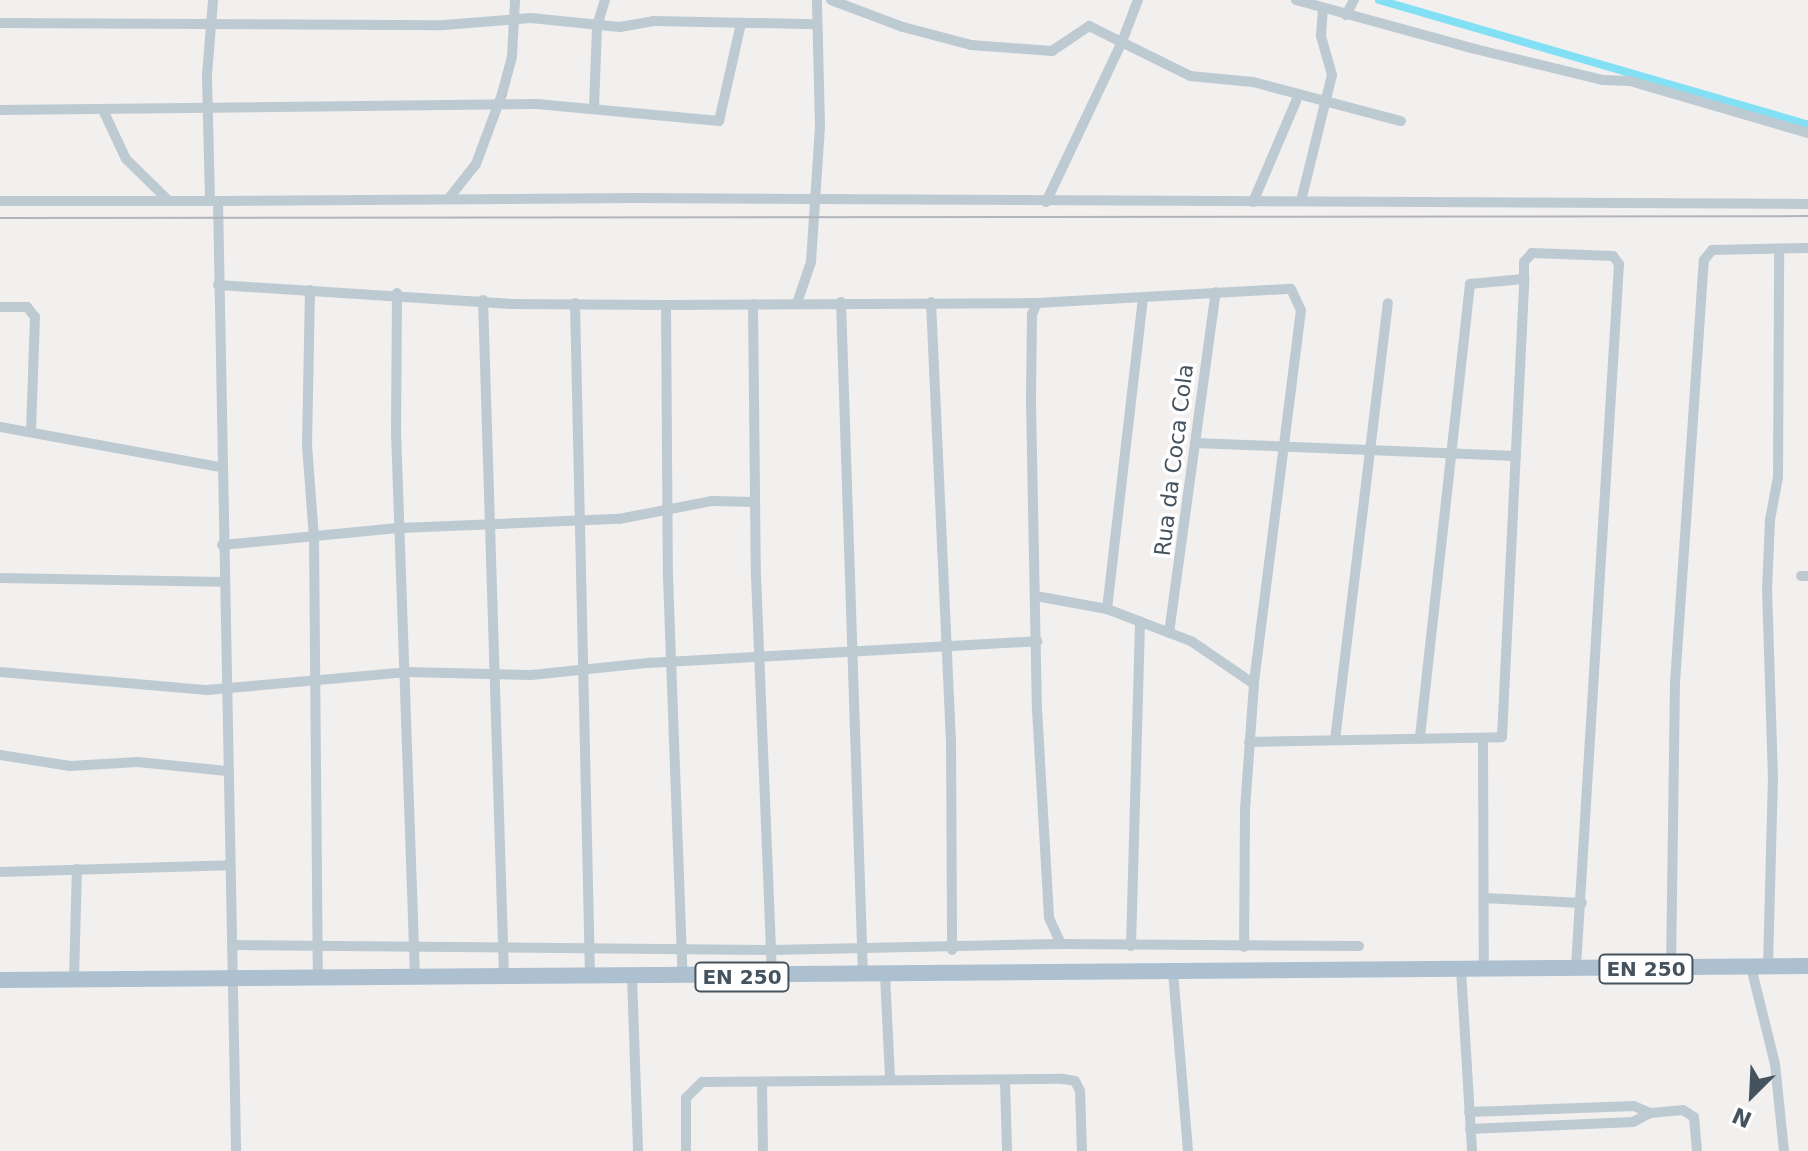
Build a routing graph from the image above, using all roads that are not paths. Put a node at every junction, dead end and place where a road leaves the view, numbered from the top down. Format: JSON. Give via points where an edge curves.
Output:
{"nodes":[{"id":1,"x":213,"y":0,"type":"edge"},
{"id":2,"x":515,"y":0,"type":"edge"},
{"id":3,"x":605,"y":0,"type":"edge"},
{"id":4,"x":817,"y":0,"type":"edge"},
{"id":5,"x":831,"y":0,"type":"edge"},
{"id":6,"x":1138,"y":0,"type":"edge"},
{"id":7,"x":1296,"y":0,"type":"edge"},
{"id":8,"x":1354,"y":0,"type":"edge"},
{"id":9,"x":1323,"y":8,"type":"junction"},
{"id":10,"x":1346,"y":15,"type":"junction"},
{"id":11,"x":517,"y":18,"type":"junction"},
{"id":12,"x":0,"y":23,"type":"edge"},
{"id":13,"x":212,"y":23,"type":"junction"},
{"id":14,"x":741,"y":23,"type":"junction"},
{"id":15,"x":816,"y":24,"type":"junction"},
{"id":16,"x":597,"y":26,"type":"junction"},
{"id":17,"x":1122,"y":42,"type":"junction"},
{"id":18,"x":1299,"y":94,"type":"junction"},
{"id":19,"x":1325,"y":103,"type":"junction"},
{"id":20,"x":498,"y":104,"type":"junction"},
{"id":21,"x":594,"y":108,"type":"junction"},
{"id":22,"x":0,"y":110,"type":"edge"},
{"id":23,"x":103,"y":110,"type":"junction"},
{"id":24,"x":210,"y":110,"type":"junction"},
{"id":25,"x":1401,"y":121,"type":"dead end"},
{"id":26,"x":1808,"y":133,"type":"edge"},
{"id":27,"x":449,"y":198,"type":"junction"},
{"id":28,"x":168,"y":200,"type":"junction"},
{"id":29,"x":214,"y":200,"type":"junction"},
{"id":30,"x":814,"y":200,"type":"junction"},
{"id":31,"x":0,"y":201,"type":"edge"},
{"id":32,"x":1301,"y":201,"type":"junction"},
{"id":33,"x":1046,"y":202,"type":"junction"},
{"id":34,"x":1253,"y":202,"type":"junction"},
{"id":35,"x":1808,"y":204,"type":"edge"},
{"id":36,"x":1808,"y":248,"type":"edge"},
{"id":37,"x":1779,"y":249,"type":"junction"},
{"id":38,"x":1524,"y":279,"type":"junction"},
{"id":39,"x":218,"y":285,"type":"junction"},
{"id":40,"x":310,"y":290,"type":"junction"},
{"id":41,"x":1216,"y":292,"type":"junction"},
{"id":42,"x":397,"y":293,"type":"junction"},
{"id":43,"x":1143,"y":299,"type":"junction"},
{"id":44,"x":483,"y":300,"type":"junction"},
{"id":45,"x":841,"y":302,"type":"junction"},
{"id":46,"x":931,"y":302,"type":"junction"},
{"id":47,"x":575,"y":303,"type":"junction"},
{"id":48,"x":797,"y":303,"type":"junction"},
{"id":49,"x":1037,"y":303,"type":"junction"},
{"id":50,"x":1388,"y":303,"type":"dead end"},
{"id":51,"x":753,"y":304,"type":"junction"},
{"id":52,"x":666,"y":305,"type":"junction"},
{"id":53,"x":0,"y":307,"type":"edge"},
{"id":54,"x":0,"y":427,"type":"edge"},
{"id":55,"x":31,"y":429,"type":"junction"},
{"id":56,"x":1195,"y":443,"type":"junction"},
{"id":57,"x":1287,"y":447,"type":"junction"},
{"id":58,"x":1368,"y":449,"type":"junction"},
{"id":59,"x":1455,"y":453,"type":"junction"},
{"id":60,"x":1516,"y":456,"type":"junction"},
{"id":61,"x":220,"y":467,"type":"junction"},
{"id":62,"x":755,"y":502,"type":"junction"},
{"id":63,"x":668,"y":508,"type":"junction"},
{"id":64,"x":579,"y":520,"type":"junction"},
{"id":65,"x":490,"y":524,"type":"junction"},
{"id":66,"x":400,"y":528,"type":"junction"},
{"id":67,"x":314,"y":538,"type":"junction"},
{"id":68,"x":222,"y":545,"type":"junction"},
{"id":69,"x":0,"y":578,"type":"edge"},
{"id":70,"x":222,"y":582,"type":"junction"},
{"id":71,"x":1036,"y":596,"type":"junction"},
{"id":72,"x":1107,"y":609,"type":"junction"},
{"id":73,"x":1140,"y":621,"type":"junction"},
{"id":74,"x":1169,"y":633,"type":"junction"},
{"id":75,"x":1037,"y":641,"type":"junction"},
{"id":76,"x":946,"y":646,"type":"junction"},
{"id":77,"x":851,"y":653,"type":"junction"},
{"id":78,"x":760,"y":658,"type":"junction"},
{"id":79,"x":671,"y":662,"type":"junction"},
{"id":80,"x":582,"y":667,"type":"junction"},
{"id":81,"x":0,"y":672,"type":"edge"},
{"id":82,"x":407,"y":672,"type":"junction"},
{"id":83,"x":496,"y":674,"type":"junction"},
{"id":84,"x":316,"y":683,"type":"junction"},
{"id":85,"x":1254,"y":684,"type":"junction"},
{"id":86,"x":224,"y":690,"type":"junction"},
{"id":87,"x":1420,"y":737,"type":"junction"},
{"id":88,"x":1483,"y":739,"type":"junction"},
{"id":89,"x":1335,"y":740,"type":"junction"},
{"id":90,"x":1249,"y":742,"type":"junction"},
{"id":91,"x":0,"y":755,"type":"edge"},
{"id":92,"x":227,"y":771,"type":"junction"},
{"id":93,"x":230,"y":865,"type":"junction"},
{"id":94,"x":77,"y":869,"type":"junction"},
{"id":95,"x":0,"y":872,"type":"edge"},
{"id":96,"x":1484,"y":898,"type":"junction"},
{"id":97,"x":1582,"y":903,"type":"junction"},
{"id":98,"x":1061,"y":944,"type":"junction"},
{"id":99,"x":232,"y":945,"type":"junction"},
{"id":100,"x":319,"y":946,"type":"junction"},
{"id":101,"x":1131,"y":946,"type":"junction"},
{"id":102,"x":1146,"y":946,"type":"junction"},
{"id":103,"x":1359,"y":946,"type":"dead end"},
{"id":104,"x":415,"y":947,"type":"junction"},
{"id":105,"x":503,"y":947,"type":"junction"},
{"id":106,"x":1244,"y":947,"type":"junction"},
{"id":107,"x":586,"y":948,"type":"junction"},
{"id":108,"x":681,"y":949,"type":"junction"},
{"id":109,"x":771,"y":950,"type":"junction"},
{"id":110,"x":863,"y":950,"type":"junction"},
{"id":111,"x":952,"y":950,"type":"junction"},
{"id":112,"x":1760,"y":966,"type":"junction"},
{"id":113,"x":1808,"y":966,"type":"edge"},
{"id":114,"x":1576,"y":968,"type":"junction"},
{"id":115,"x":1671,"y":968,"type":"junction"},
{"id":116,"x":1461,"y":970,"type":"junction"},
{"id":117,"x":1484,"y":970,"type":"junction"},
{"id":118,"x":1147,"y":972,"type":"junction"},
{"id":119,"x":1173,"y":972,"type":"junction"},
{"id":120,"x":504,"y":975,"type":"junction"},
{"id":121,"x":863,"y":975,"type":"junction"},
{"id":122,"x":885,"y":975,"type":"junction"},
{"id":123,"x":590,"y":976,"type":"junction"},
{"id":124,"x":772,"y":976,"type":"junction"},
{"id":125,"x":318,"y":977,"type":"junction"},
{"id":126,"x":415,"y":977,"type":"junction"},
{"id":127,"x":632,"y":977,"type":"junction"},
{"id":128,"x":683,"y":977,"type":"junction"},
{"id":129,"x":233,"y":979,"type":"junction"},
{"id":130,"x":0,"y":980,"type":"edge"},
{"id":131,"x":74,"y":980,"type":"junction"},
{"id":132,"x":890,"y":1079,"type":"junction"},
{"id":133,"x":1005,"y":1082,"type":"junction"},
{"id":134,"x":762,"y":1083,"type":"junction"},
{"id":135,"x":1469,"y":1112,"type":"junction"},
{"id":136,"x":1650,"y":1113,"type":"junction"},
{"id":137,"x":1470,"y":1129,"type":"junction"},
{"id":138,"x":236,"y":1151,"type":"edge"},
{"id":139,"x":638,"y":1151,"type":"edge"},
{"id":140,"x":686,"y":1151,"type":"edge"},
{"id":141,"x":763,"y":1151,"type":"edge"},
{"id":142,"x":1007,"y":1151,"type":"edge"},
{"id":143,"x":1082,"y":1151,"type":"edge"},
{"id":144,"x":1188,"y":1151,"type":"edge"},
{"id":145,"x":1472,"y":1151,"type":"edge"},
{"id":146,"x":1697,"y":1151,"type":"edge"},
{"id":147,"x":1784,"y":1151,"type":"edge"}],
"edges":[{"from":1,"to":13,"type":"street"},
{"from":2,"to":11,"type":"street"},
{"from":3,"to":16,"type":"street"},
{"from":4,"to":15,"type":"street"},
{"from":5,"to":17,"type":"street","via":[[971,45],[1052,51],[1089,26]]},
{"from":6,"to":17,"type":"street"},
{"from":7,"to":9,"type":"street"},
{"from":8,"to":10,"type":"street"},
{"from":9,"to":10,"type":"street"},
{"from":9,"to":19,"type":"street","via":[[1321,41],[1332,67]]},
{"from":10,"to":26,"type":"street","via":[[1603,80],[1630,81]]},
{"from":11,"to":13,"type":"street","via":[[444,25]]},
{"from":11,"to":16,"type":"street"},
{"from":11,"to":20,"type":"street"},
{"from":12,"to":13,"type":"street"},
{"from":13,"to":24,"type":"street"},
{"from":14,"to":15,"type":"street"},
{"from":14,"to":16,"type":"street"},
{"from":14,"to":21,"type":"street","via":[[722,120]]},
{"from":15,"to":30,"type":"street","via":[[820,126]]},
{"from":16,"to":21,"type":"street"},
{"from":17,"to":18,"type":"street","via":[[1190,76],[1253,82]]},
{"from":17,"to":33,"type":"street"},
{"from":18,"to":19,"type":"street"},
{"from":18,"to":34,"type":"street"},
{"from":19,"to":25,"type":"street"},
{"from":19,"to":32,"type":"street"},
{"from":20,"to":21,"type":"street"},
{"from":20,"to":24,"type":"street"},
{"from":20,"to":27,"type":"street","via":[[476,164]]},
{"from":22,"to":23,"type":"street"},
{"from":23,"to":24,"type":"street"},
{"from":23,"to":28,"type":"street","via":[[126,159]]},
{"from":24,"to":29,"type":"street"},
{"from":27,"to":29,"type":"street"},
{"from":27,"to":30,"type":"street"},
{"from":28,"to":29,"type":"street"},
{"from":28,"to":31,"type":"street"},
{"from":29,"to":39,"type":"street"},
{"from":30,"to":33,"type":"street"},
{"from":30,"to":48,"type":"street","via":[[811,262]]},
{"from":32,"to":34,"type":"street"},
{"from":32,"to":35,"type":"street"},
{"from":33,"to":34,"type":"street"},
{"from":36,"to":37,"type":"street"},
{"from":37,"to":112,"type":"street","via":[[1778,477],[1767,591],[1773,779]]},
{"from":37,"to":115,"type":"street","via":[[1712,250],[1704,260],[1675,683]]},
{"from":38,"to":59,"type":"street","via":[[1470,284]]},
{"from":38,"to":60,"type":"street"},
{"from":38,"to":97,"type":"street","via":[[1525,258],[1532,253],[1602,253],[1619,264],[1600,522]]},
{"from":39,"to":40,"type":"street"},
{"from":39,"to":61,"type":"street"},
{"from":40,"to":42,"type":"street"},
{"from":40,"to":67,"type":"street","via":[[307,445]]},
{"from":41,"to":43,"type":"street"},
{"from":41,"to":56,"type":"street","name":"Rua da Coca Cola"},
{"from":41,"to":57,"type":"street","via":[[1291,289],[1298,295],[1301,310]]},
{"from":42,"to":44,"type":"street"},
{"from":42,"to":66,"type":"street"},
{"from":43,"to":49,"type":"street"},
{"from":43,"to":72,"type":"street"},
{"from":44,"to":47,"type":"street"},
{"from":44,"to":65,"type":"street"},
{"from":45,"to":46,"type":"street"},
{"from":45,"to":48,"type":"street"},
{"from":45,"to":77,"type":"street"},
{"from":46,"to":49,"type":"street"},
{"from":46,"to":76,"type":"street"},
{"from":47,"to":52,"type":"street"},
{"from":47,"to":64,"type":"street"},
{"from":48,"to":51,"type":"street"},
{"from":49,"to":71,"type":"street","via":[[1032,314],[1031,401]]},
{"from":50,"to":58,"type":"street"},
{"from":51,"to":52,"type":"street"},
{"from":51,"to":62,"type":"street"},
{"from":52,"to":63,"type":"street"},
{"from":53,"to":55,"type":"street","via":[[27,307],[35,317]]},
{"from":54,"to":55,"type":"street"},
{"from":55,"to":61,"type":"street"},
{"from":56,"to":57,"type":"street"},
{"from":56,"to":74,"type":"street","name":"Rua da Coca Cola"},
{"from":57,"to":58,"type":"street"},
{"from":57,"to":85,"type":"street"},
{"from":58,"to":59,"type":"street"},
{"from":58,"to":89,"type":"street"},
{"from":59,"to":60,"type":"street"},
{"from":59,"to":87,"type":"street"},
{"from":60,"to":88,"type":"street","via":[[1503,735]]},
{"from":61,"to":68,"type":"street"},
{"from":62,"to":63,"type":"street"},
{"from":62,"to":78,"type":"street"},
{"from":63,"to":64,"type":"street","via":[[619,519]]},
{"from":63,"to":79,"type":"street"},
{"from":64,"to":65,"type":"street"},
{"from":64,"to":80,"type":"street"},
{"from":65,"to":66,"type":"street"},
{"from":65,"to":83,"type":"street"},
{"from":66,"to":67,"type":"street"},
{"from":66,"to":82,"type":"street"},
{"from":67,"to":68,"type":"street"},
{"from":67,"to":84,"type":"street"},
{"from":68,"to":70,"type":"street"},
{"from":69,"to":70,"type":"street"},
{"from":70,"to":86,"type":"street"},
{"from":71,"to":72,"type":"street"},
{"from":71,"to":75,"type":"street"},
{"from":72,"to":73,"type":"street"},
{"from":73,"to":74,"type":"street"},
{"from":73,"to":101,"type":"street"},
{"from":74,"to":85,"type":"street","via":[[1206,648]]},
{"from":75,"to":76,"type":"street"},
{"from":75,"to":98,"type":"street","via":[[1049,918]]},
{"from":76,"to":77,"type":"street"},
{"from":76,"to":111,"type":"street"},
{"from":77,"to":78,"type":"street"},
{"from":77,"to":110,"type":"street"},
{"from":78,"to":79,"type":"street"},
{"from":78,"to":109,"type":"street"},
{"from":79,"to":80,"type":"street"},
{"from":79,"to":108,"type":"street"},
{"from":80,"to":83,"type":"street"},
{"from":80,"to":107,"type":"street"},
{"from":81,"to":86,"type":"street"},
{"from":82,"to":83,"type":"street"},
{"from":82,"to":84,"type":"street"},
{"from":82,"to":104,"type":"street"},
{"from":83,"to":105,"type":"street"},
{"from":84,"to":86,"type":"street"},
{"from":84,"to":100,"type":"street"},
{"from":85,"to":90,"type":"street"},
{"from":86,"to":92,"type":"street"},
{"from":87,"to":88,"type":"street"},
{"from":87,"to":89,"type":"street"},
{"from":88,"to":96,"type":"street"},
{"from":89,"to":90,"type":"street"},
{"from":90,"to":106,"type":"street"},
{"from":91,"to":92,"type":"street","via":[[70,766],[138,762]]},
{"from":92,"to":93,"type":"street"},
{"from":93,"to":94,"type":"street"},
{"from":93,"to":99,"type":"street"},
{"from":94,"to":95,"type":"street"},
{"from":94,"to":131,"type":"street"},
{"from":96,"to":97,"type":"street"},
{"from":96,"to":117,"type":"street"},
{"from":97,"to":114,"type":"street"},
{"from":98,"to":101,"type":"street"},
{"from":98,"to":111,"type":"street"},
{"from":99,"to":100,"type":"street"},
{"from":99,"to":129,"type":"street"},
{"from":100,"to":104,"type":"street"},
{"from":100,"to":125,"type":"street"},
{"from":101,"to":102,"type":"street"},
{"from":102,"to":106,"type":"street"},
{"from":102,"to":118,"type":"street"},
{"from":103,"to":106,"type":"street"},
{"from":104,"to":105,"type":"street"},
{"from":104,"to":126,"type":"street"},
{"from":105,"to":107,"type":"street"},
{"from":105,"to":120,"type":"street"},
{"from":107,"to":108,"type":"street"},
{"from":107,"to":123,"type":"street"},
{"from":108,"to":109,"type":"street"},
{"from":108,"to":128,"type":"street"},
{"from":109,"to":110,"type":"street"},
{"from":109,"to":124,"type":"street"},
{"from":110,"to":111,"type":"street"},
{"from":110,"to":121,"type":"street"},
{"from":112,"to":113,"type":"main road","number":"EN 250"},
{"from":112,"to":115,"type":"main road","number":"EN 250"},
{"from":112,"to":147,"type":"street"},
{"from":114,"to":115,"type":"main road","number":"EN 250"},
{"from":114,"to":117,"type":"main road","number":"EN 250"},
{"from":116,"to":117,"type":"main road","number":"EN 250"},
{"from":116,"to":119,"type":"main road","number":"EN 250"},
{"from":116,"to":135,"type":"street"},
{"from":118,"to":119,"type":"main road","number":"EN 250"},
{"from":118,"to":122,"type":"main road","number":"EN 250"},
{"from":119,"to":144,"type":"street"},
{"from":120,"to":123,"type":"main road","number":"EN 250"},
{"from":120,"to":126,"type":"main road","number":"EN 250"},
{"from":121,"to":122,"type":"main road","number":"EN 250"},
{"from":121,"to":124,"type":"main road","number":"EN 250"},
{"from":122,"to":132,"type":"street"},
{"from":123,"to":127,"type":"main road","number":"EN 250"},
{"from":124,"to":128,"type":"main road","number":"EN 250"},
{"from":125,"to":126,"type":"main road","number":"EN 250"},
{"from":125,"to":129,"type":"main road","number":"EN 250"},
{"from":127,"to":128,"type":"main road","number":"EN 250"},
{"from":127,"to":139,"type":"street"},
{"from":129,"to":131,"type":"main road","number":"EN 250"},
{"from":129,"to":138,"type":"street"},
{"from":130,"to":131,"type":"main road","number":"EN 250"},
{"from":132,"to":133,"type":"street"},
{"from":132,"to":134,"type":"street"},
{"from":133,"to":142,"type":"street"},
{"from":133,"to":143,"type":"street","via":[[1075,1081],[1081,1097]]},
{"from":134,"to":140,"type":"street","via":[[702,1082],[692,1087],[686,1098]]},
{"from":134,"to":141,"type":"street"},
{"from":135,"to":136,"type":"street","via":[[1637,1106]]},
{"from":135,"to":137,"type":"street"},
{"from":136,"to":137,"type":"street","via":[[1633,1122]]},
{"from":136,"to":146,"type":"street","via":[[1692,1114]]},
{"from":137,"to":145,"type":"street"}]}
